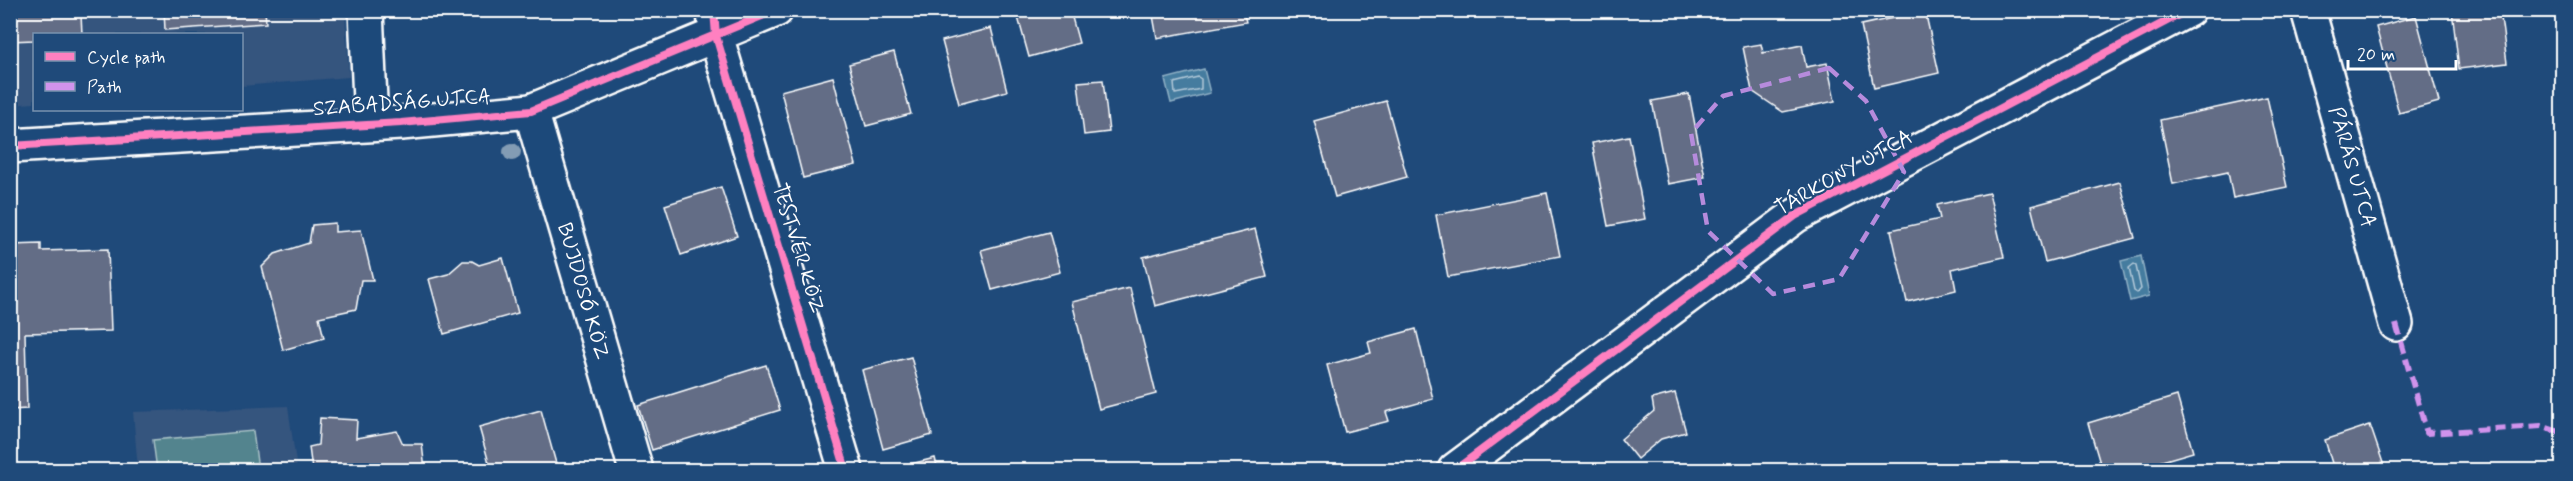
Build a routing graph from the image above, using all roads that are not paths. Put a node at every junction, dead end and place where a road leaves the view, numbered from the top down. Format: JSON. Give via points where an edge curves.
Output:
{"nodes":[{"id":1,"x":366,"y":10,"type":"edge"},
{"id":2,"x":776,"y":10,"type":"edge"},
{"id":3,"x":2188,"y":10,"type":"edge"},
{"id":4,"x":2308,"y":10,"type":"edge"},
{"id":5,"x":715,"y":23,"type":"edge"},
{"id":6,"x":531,"y":111,"type":"junction"},
{"id":7,"x":371,"y":124,"type":"junction"},
{"id":8,"x":10,"y":146,"type":"edge"},
{"id":9,"x":2396,"y":324,"type":"dead end"},
{"id":10,"x":636,"y":471,"type":"edge"},
{"id":11,"x":846,"y":471,"type":"edge"},
{"id":12,"x":1455,"y":471,"type":"edge"}],
"edges":[{"from":1,"to":7,"type":"street"},
{"from":2,"to":5,"type":"street","name":"SZABADSÁG UTCA"},
{"from":3,"to":12,"type":"street","name":"TÁRKONY UTCA","via":[[1795,216]]},
{"from":4,"to":9,"type":"street","name":"PÁRÁS UTCA"},
{"from":5,"to":6,"type":"street","name":"SZABADSÁG UTCA"},
{"from":5,"to":11,"type":"street","name":"TESTVÉR KÖZ"},
{"from":6,"to":7,"type":"street","name":"SZABADSÁG UTCA"},
{"from":6,"to":10,"type":"street","name":"BUJDOSÓ KÖZ"},
{"from":7,"to":8,"type":"street","name":"SZABADSÁG UTCA"}]}
